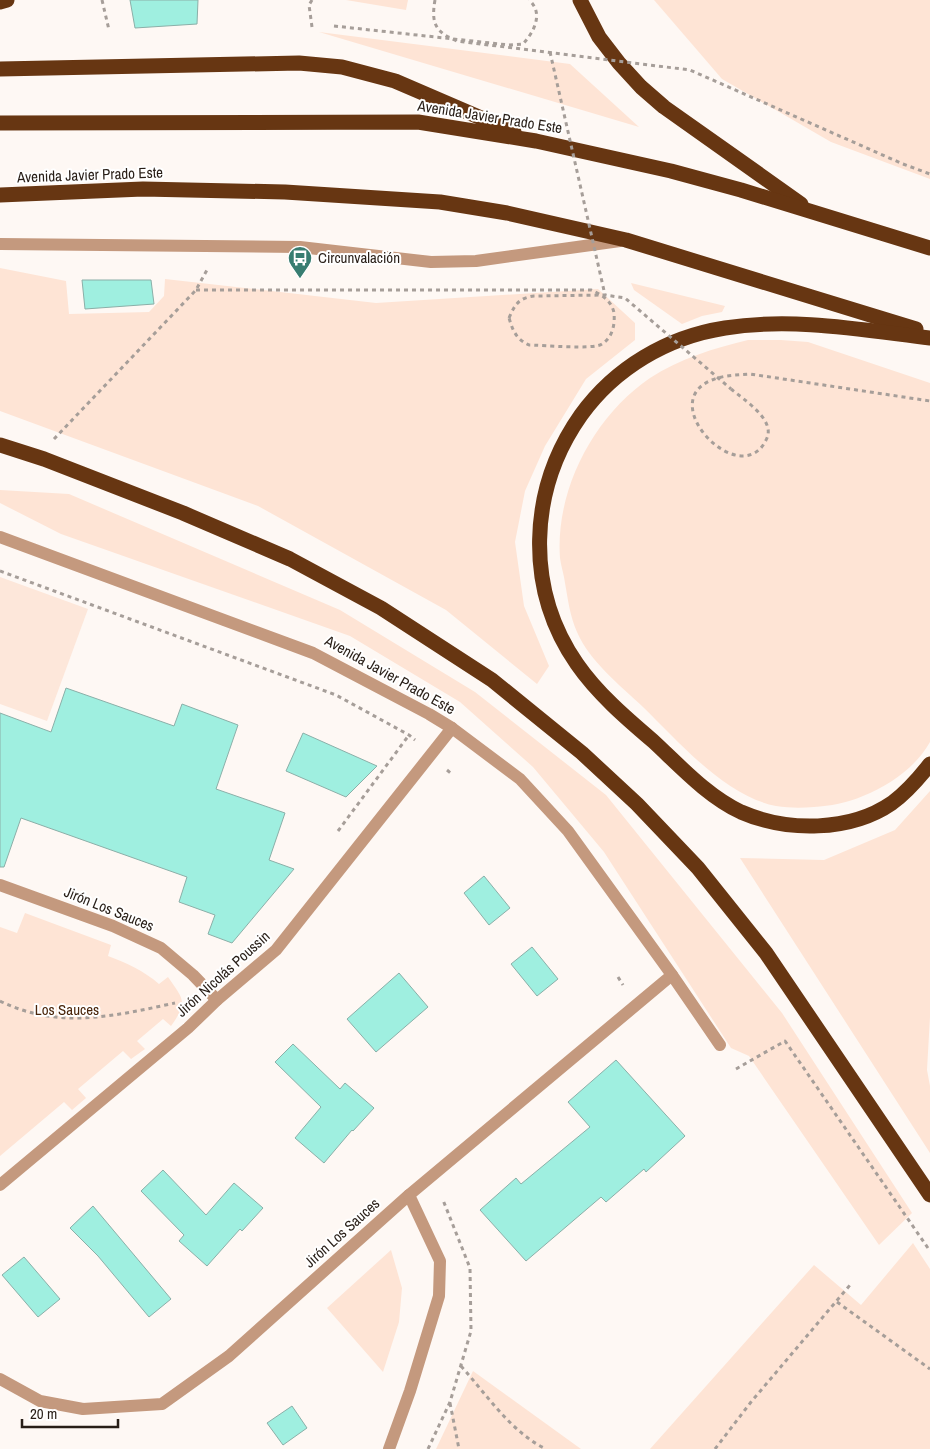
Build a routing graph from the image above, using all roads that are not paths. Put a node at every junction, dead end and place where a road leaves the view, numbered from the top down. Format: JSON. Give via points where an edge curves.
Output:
{"nodes":[{"id":1,"x":7,"y":0,"type":"edge"},
{"id":2,"x":580,"y":0,"type":"edge"},
{"id":3,"x":0,"y":2,"type":"edge"},
{"id":4,"x":0,"y":69,"type":"edge"},
{"id":5,"x":0,"y":123,"type":"edge"},
{"id":6,"x":536,"y":141,"type":"junction"},
{"id":7,"x":0,"y":195,"type":"edge"},
{"id":8,"x":812,"y":212,"type":"junction"},
{"id":9,"x":626,"y":240,"type":"junction"},
{"id":10,"x":0,"y":244,"type":"edge"},
{"id":11,"x":930,"y":248,"type":"edge"},
{"id":12,"x":930,"y":334,"type":"edge"},
{"id":13,"x":930,"y":338,"type":"edge"},
{"id":14,"x":0,"y":445,"type":"edge"},
{"id":15,"x":0,"y":537,"type":"edge"},
{"id":16,"x":452,"y":728,"type":"junction"},
{"id":17,"x":930,"y":764,"type":"edge"},
{"id":18,"x":0,"y":885,"type":"edge"},
{"id":19,"x":672,"y":975,"type":"junction"},
{"id":20,"x":217,"y":1000,"type":"junction"},
{"id":21,"x":720,"y":1045,"type":"dead end"},
{"id":22,"x":0,"y":1186,"type":"edge"},
{"id":23,"x":409,"y":1195,"type":"junction"},
{"id":24,"x":930,"y":1196,"type":"edge"},
{"id":25,"x":0,"y":1379,"type":"edge"},
{"id":26,"x":389,"y":1449,"type":"edge"}],
"edges":[{"from":1,"to":3,"type":"highway"},
{"from":2,"to":8,"type":"highway","via":[[599,37],[641,87],[664,107]]},
{"from":4,"to":6,"type":"highway","via":[[299,63],[342,67],[395,81]]},
{"from":5,"to":6,"type":"highway","name":"Avenida Javier Prado Este","via":[[418,122]]},
{"from":6,"to":8,"type":"highway","name":"Avenida Javier Prado Este","via":[[670,171]]},
{"from":7,"to":9,"type":"highway","name":"Avenida Javier Prado Este","via":[[153,189],[285,192],[440,202],[508,213]]},
{"from":8,"to":11,"type":"highway","name":"Avenida Javier Prado Este"},
{"from":9,"to":10,"type":"street","name":"Avenida Javier Prado Este","via":[[476,261],[432,262],[300,246]]},
{"from":9,"to":12,"type":"highway","name":"Avenida Javier Prado Este"},
{"from":13,"to":17,"type":"highway","via":[[787,324],[726,328],[653,351],[603,388],[572,428],[553,468],[540,516],[539,562],[553,622],[578,666],[645,735],[721,800],[741,812],[763,820],[808,825],[862,818],[892,803]]},
{"from":14,"to":24,"type":"highway","via":[[290,559],[381,608],[492,680],[537,716],[637,804],[698,868],[766,953]]},
{"from":15,"to":16,"type":"street","name":"Avenida Javier Prado Este","via":[[313,653]]},
{"from":16,"to":19,"type":"street","name":"Avenida Javier Prado Este","via":[[520,780],[568,831]]},
{"from":16,"to":20,"type":"street","name":"Jirón Nicolás Poussin","via":[[276,950]]},
{"from":18,"to":20,"type":"street","name":"Jirón Los Sauces","via":[[114,926],[161,948]]},
{"from":19,"to":21,"type":"street","name":"Avenida Javier Prado Este"},
{"from":19,"to":23,"type":"street","name":"Jirón Los Sauces"},
{"from":20,"to":22,"type":"street","name":"Jirón Nicolás Poussin"},
{"from":23,"to":25,"type":"street","name":"Jirón Los Sauces","via":[[229,1356],[162,1404],[82,1409],[40,1401]]},
{"from":23,"to":26,"type":"street","via":[[440,1261],[439,1296]]}]}
